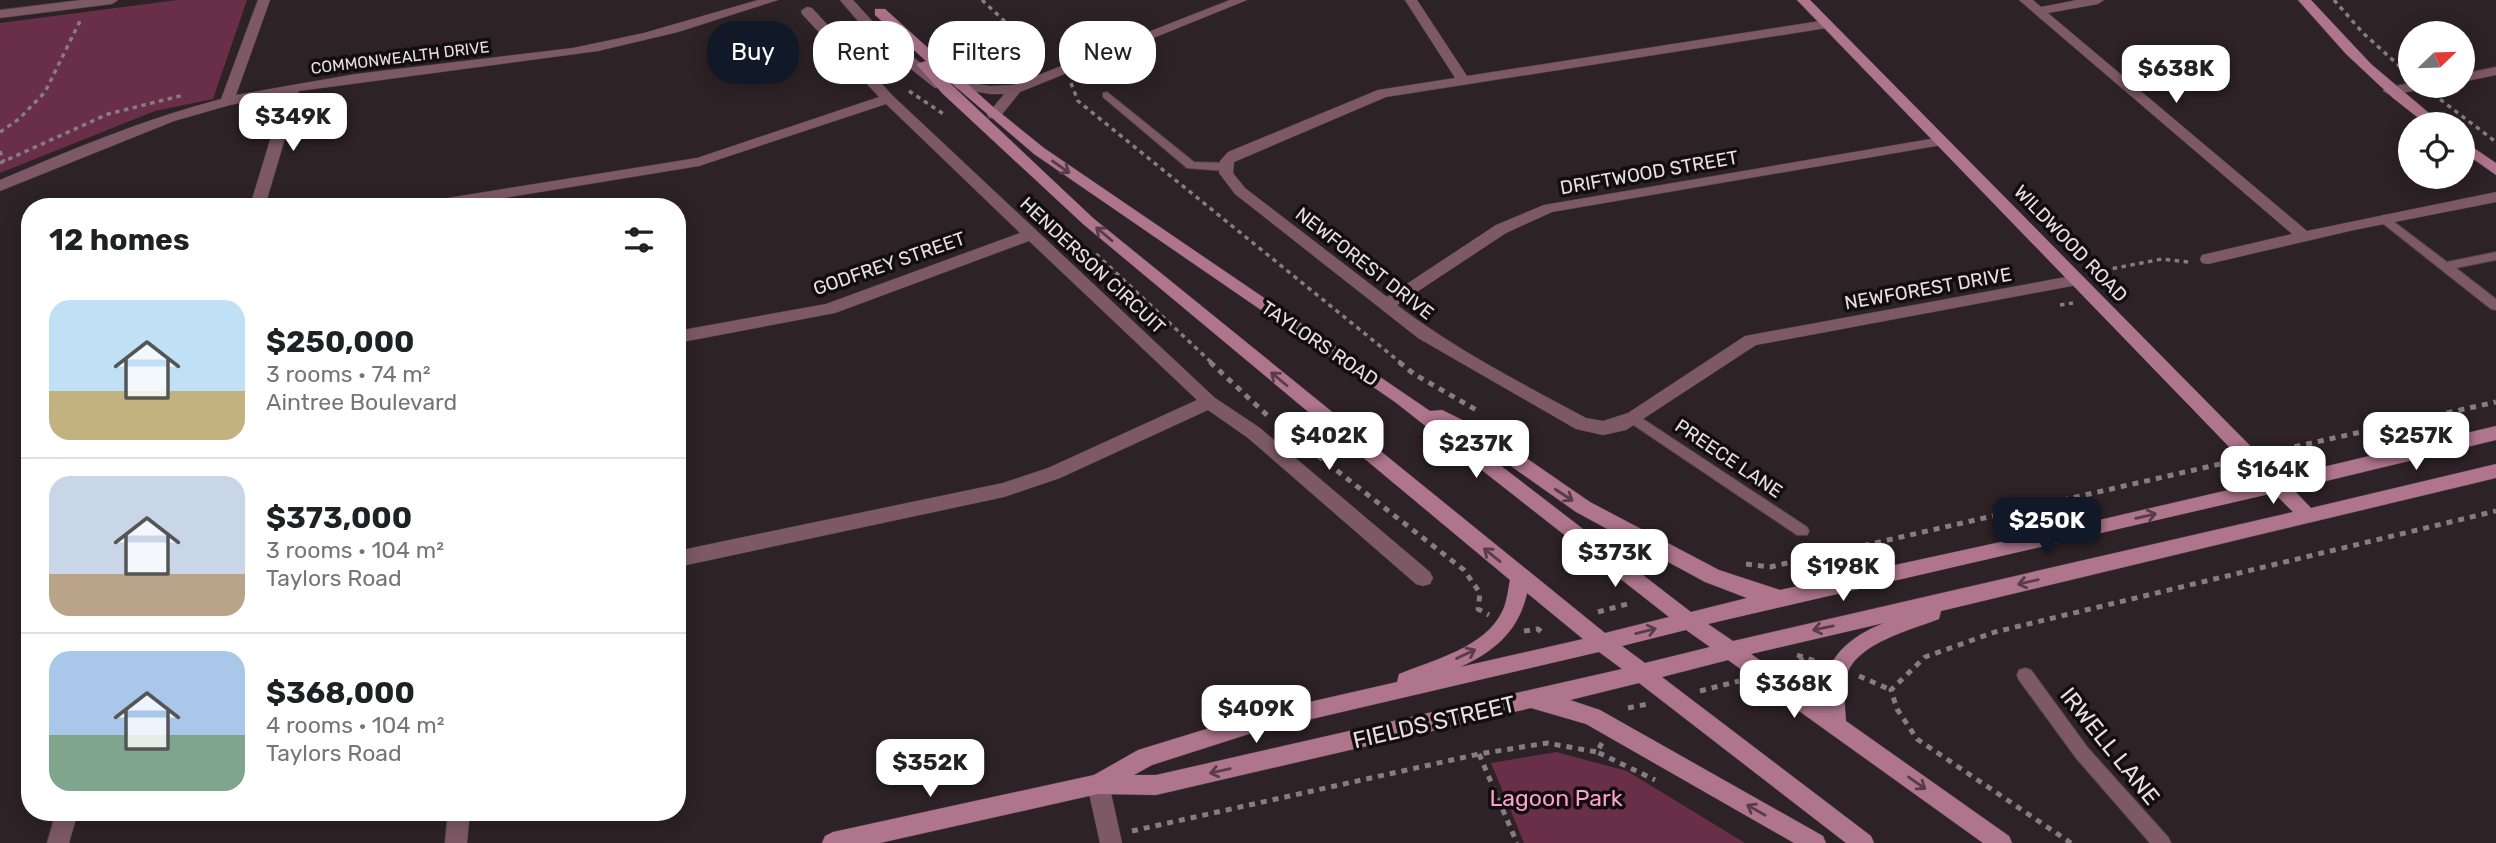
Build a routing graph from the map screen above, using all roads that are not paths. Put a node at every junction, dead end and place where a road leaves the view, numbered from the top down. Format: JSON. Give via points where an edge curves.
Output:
{"nodes":[{"id":1,"x":112,"y":0,"type":"edge"},
{"id":2,"x":264,"y":0,"type":"edge"},
{"id":3,"x":772,"y":0,"type":"edge"},
{"id":4,"x":846,"y":0,"type":"edge"},
{"id":5,"x":869,"y":0,"type":"edge"},
{"id":6,"x":1241,"y":0,"type":"edge"},
{"id":7,"x":1411,"y":0,"type":"edge"},
{"id":8,"x":1803,"y":0,"type":"edge"},
{"id":9,"x":2025,"y":0,"type":"edge"},
{"id":10,"x":2098,"y":0,"type":"edge"},
{"id":11,"x":2304,"y":0,"type":"edge"},
{"id":12,"x":1215,"y":4,"type":"edge"},
{"id":13,"x":807,"y":11,"type":"dead end"},
{"id":14,"x":2038,"y":11,"type":"junction"},
{"id":15,"x":0,"y":14,"type":"edge"},
{"id":16,"x":1827,"y":24,"type":"junction"},
{"id":17,"x":2496,"y":71,"type":"edge"},
{"id":18,"x":2475,"y":75,"type":"edge"},
{"id":19,"x":1462,"y":80,"type":"junction"},
{"id":20,"x":293,"y":88,"type":"junction"},
{"id":21,"x":955,"y":88,"type":"junction"},
{"id":22,"x":1015,"y":89,"type":"junction"},
{"id":23,"x":2398,"y":89,"type":"edge"},
{"id":24,"x":2390,"y":90,"type":"junction"},
{"id":25,"x":1107,"y":95,"type":"dead end"},
{"id":26,"x":888,"y":99,"type":"junction"},
{"id":27,"x":227,"y":101,"type":"junction"},
{"id":28,"x":2419,"y":112,"type":"edge"},
{"id":29,"x":994,"y":115,"type":"junction"},
{"id":30,"x":1942,"y":141,"type":"junction"},
{"id":31,"x":2475,"y":154,"type":"edge"},
{"id":32,"x":1226,"y":167,"type":"junction"},
{"id":33,"x":2496,"y":170,"type":"edge"},
{"id":34,"x":0,"y":186,"type":"edge"},
{"id":35,"x":2496,"y":197,"type":"edge"},
{"id":36,"x":260,"y":198,"type":"edge"},
{"id":37,"x":533,"y":198,"type":"edge"},
{"id":38,"x":2385,"y":219,"type":"junction"},
{"id":39,"x":1029,"y":235,"type":"junction"},
{"id":40,"x":2304,"y":236,"type":"junction"},
{"id":41,"x":2496,"y":256,"type":"edge"},
{"id":42,"x":2207,"y":259,"type":"road end"},
{"id":43,"x":2446,"y":266,"type":"junction"},
{"id":44,"x":2077,"y":280,"type":"junction"},
{"id":45,"x":1387,"y":304,"type":"junction"},
{"id":46,"x":2496,"y":306,"type":"edge"},
{"id":47,"x":686,"y":335,"type":"edge"},
{"id":48,"x":1401,"y":398,"type":"junction"},
{"id":49,"x":1209,"y":402,"type":"junction"},
{"id":50,"x":1634,"y":418,"type":"junction"},
{"id":51,"x":2496,"y":433,"type":"edge"},
{"id":52,"x":2496,"y":471,"type":"edge"},
{"id":53,"x":2277,"y":485,"type":"junction"},
{"id":54,"x":2308,"y":516,"type":"junction"},
{"id":55,"x":1802,"y":531,"type":"dead end"},
{"id":56,"x":686,"y":557,"type":"edge"},
{"id":57,"x":1423,"y":578,"type":"dead end"},
{"id":58,"x":1520,"y":578,"type":"junction"},
{"id":59,"x":1974,"y":595,"type":"junction"},
{"id":60,"x":1785,"y":598,"type":"junction"},
{"id":61,"x":1689,"y":621,"type":"junction"},
{"id":62,"x":1604,"y":642,"type":"junction"},
{"id":63,"x":1730,"y":650,"type":"junction"},
{"id":64,"x":1646,"y":673,"type":"junction"},
{"id":65,"x":2025,"y":675,"type":"dead end"},
{"id":66,"x":1358,"y":700,"type":"junction"},
{"id":67,"x":1525,"y":701,"type":"junction"},
{"id":68,"x":1836,"y":725,"type":"junction"},
{"id":69,"x":1098,"y":784,"type":"junction"},
{"id":70,"x":65,"y":821,"type":"edge"},
{"id":71,"x":459,"y":821,"type":"edge"},
{"id":72,"x":1110,"y":840,"type":"edge"},
{"id":73,"x":58,"y":843,"type":"edge"},
{"id":74,"x":456,"y":843,"type":"edge"},
{"id":75,"x":833,"y":843,"type":"edge"},
{"id":76,"x":1815,"y":843,"type":"edge"},
{"id":77,"x":1863,"y":843,"type":"edge"},
{"id":78,"x":2001,"y":843,"type":"edge"},
{"id":79,"x":2162,"y":843,"type":"edge"}],
"edges":[{"from":1,"to":15,"type":"street"},
{"from":2,"to":27,"type":"street"},
{"from":3,"to":20,"type":"street","name":"COMMONWEALTH DRIVE","via":[[650,36],[573,52]]},
{"from":4,"to":21,"type":"street","via":[[880,38]]},
{"from":5,"to":21,"type":"street","name":"TAYLORS ROAD"},
{"from":6,"to":12,"type":"street"},
{"from":7,"to":19,"type":"street"},
{"from":8,"to":16,"type":"street","name":"WILDWOOD ROAD"},
{"from":9,"to":14,"type":"street"},
{"from":10,"to":14,"type":"street"},
{"from":11,"to":24,"type":"street"},
{"from":12,"to":22,"type":"street"},
{"from":13,"to":26,"type":"street","name":"HENDERSON CIRCUIT"},
{"from":14,"to":40,"type":"street"},
{"from":16,"to":19,"type":"street"},
{"from":16,"to":30,"type":"street","name":"WILDWOOD ROAD"},
{"from":17,"to":18,"type":"street"},
{"from":19,"to":32,"type":"street","via":[[1367,98],[1233,155]]},
{"from":20,"to":27,"type":"street","name":"COMMONWEALTH DRIVE"},
{"from":20,"to":36,"type":"street"},
{"from":21,"to":22,"type":"street"},
{"from":21,"to":29,"type":"street","name":"TAYLORS ROAD"},
{"from":58,"to":21,"type":"street","name":"TAYLORS ROAD","one_way":true,"via":[[1088,221]]},
{"from":22,"to":29,"type":"street"},
{"from":23,"to":24,"type":"street"},
{"from":24,"to":28,"type":"street"},
{"from":25,"to":32,"type":"lane","via":[[1191,164]]},
{"from":26,"to":37,"type":"street","via":[[699,162]]},
{"from":26,"to":39,"type":"street","name":"HENDERSON CIRCUIT"},
{"from":27,"to":34,"type":"street","name":"COMMONWEALTH DRIVE","via":[[131,131]]},
{"from":29,"to":48,"type":"street","name":"TAYLORS ROAD","one_way":true,"via":[[1096,192]]},
{"from":30,"to":44,"type":"street","name":"WILDWOOD ROAD"},
{"from":30,"to":45,"type":"street","name":"DRIFTWOOD STREET","via":[[1549,208],[1501,229]]},
{"from":31,"to":33,"type":"street"},
{"from":32,"to":45,"type":"street","name":"NEWFOREST DRIVE","via":[[1240,191]]},
{"from":35,"to":38,"type":"street"},
{"from":38,"to":40,"type":"street"},
{"from":38,"to":43,"type":"lane"},
{"from":39,"to":47,"type":"street","name":"GODFREY STREET","via":[[829,309]]},
{"from":39,"to":49,"type":"street","name":"HENDERSON CIRCUIT"},
{"from":40,"to":42,"type":"street"},
{"from":41,"to":43,"type":"lane"},
{"from":43,"to":46,"type":"lane"},
{"from":44,"to":50,"type":"street","name":"NEWFOREST DRIVE","via":[[1751,340]]},
{"from":44,"to":53,"type":"street","name":"WILDWOOD ROAD"},
{"from":45,"to":50,"type":"street","name":"NEWFOREST DRIVE","via":[[1424,334],[1582,424],[1612,426]]},
{"from":48,"to":60,"type":"street","one_way":true,"via":[[1487,440],[1583,507],[1712,576]]},
{"from":48,"to":61,"type":"street","name":"TAYLORS ROAD"},
{"from":49,"to":56,"type":"street","via":[[1054,473],[1004,490]]},
{"from":49,"to":57,"type":"street","name":"HENDERSON CIRCUIT","via":[[1254,433]]},
{"from":50,"to":55,"type":"lane","name":"PREECE LANE"},
{"from":51,"to":53,"type":"street","name":"FIELDS STREET"},
{"from":52,"to":54,"type":"street"},
{"from":53,"to":54,"type":"street","name":"WILDWOOD ROAD"},
{"from":60,"to":53,"type":"street","name":"FIELDS STREET","one_way":true},
{"from":54,"to":59,"type":"street","one_way":true},
{"from":58,"to":62,"type":"street","name":"TAYLORS ROAD"},
{"from":66,"to":58,"type":"street","one_way":true,"via":[[1473,652],[1505,624]]},
{"from":59,"to":63,"type":"street","name":"FIELDS STREET","one_way":true},
{"from":59,"to":68,"type":"street","via":[[1860,643],[1843,657],[1832,700]]},
{"from":60,"to":61,"type":"street","name":"FIELDS STREET"},
{"from":62,"to":61,"type":"street","name":"FIELDS STREET","one_way":true},
{"from":61,"to":63,"type":"street","name":"TAYLORS ROAD"},
{"from":62,"to":64,"type":"street","name":"TAYLORS ROAD"},
{"from":62,"to":66,"type":"street","name":"FIELDS STREET"},
{"from":63,"to":64,"type":"street","name":"FIELDS STREET"},
{"from":63,"to":68,"type":"street","name":"TAYLORS ROAD"},
{"from":64,"to":67,"type":"street","name":"FIELDS STREET"},
{"from":64,"to":77,"type":"street","name":"TAYLORS ROAD"},
{"from":65,"to":79,"type":"lane","name":"IRWELL LANE","via":[[2082,753]]},
{"from":66,"to":69,"type":"street","name":"FIELDS STREET","via":[[1252,724],[1146,757]]},
{"from":67,"to":69,"type":"street","name":"FIELDS STREET","one_way":true,"via":[[1156,785]]},
{"from":76,"to":67,"type":"street","one_way":true,"via":[[1611,726],[1559,705]]},
{"from":68,"to":78,"type":"street","name":"TAYLORS ROAD","one_way":true},
{"from":69,"to":72,"type":"street"},
{"from":69,"to":75,"type":"street","name":"FIELDS STREET"},
{"from":70,"to":73,"type":"street"},
{"from":71,"to":74,"type":"street"}]}
